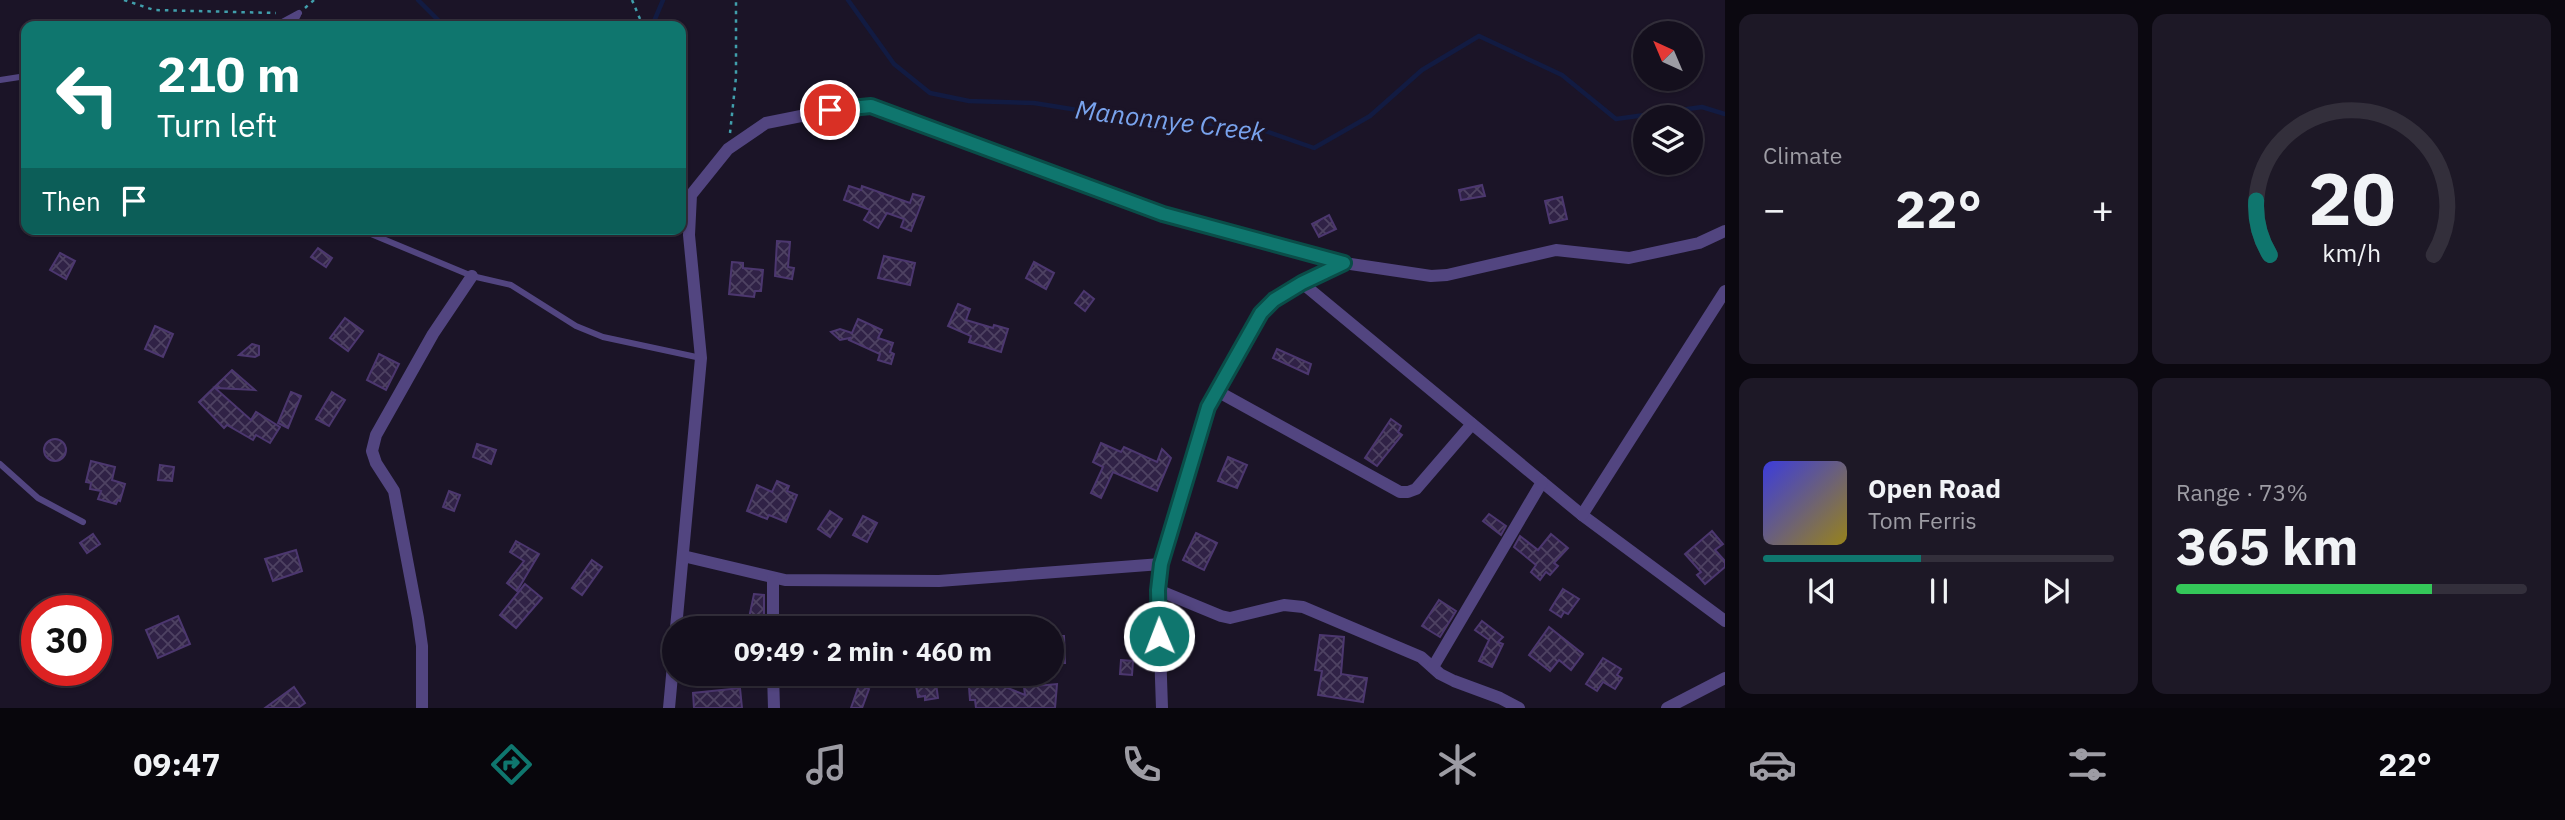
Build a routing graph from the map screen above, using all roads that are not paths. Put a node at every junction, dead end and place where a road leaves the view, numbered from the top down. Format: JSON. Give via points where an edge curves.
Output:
{"nodes":[{"id":1,"x":284,"y":21,"type":"edge"},
{"id":2,"x":295,"y":21,"type":"edge"},
{"id":3,"x":21,"y":77,"type":"edge"},
{"id":4,"x":0,"y":80,"type":"edge"},
{"id":5,"x":1725,"y":232,"type":"edge"},
{"id":6,"x":373,"y":235,"type":"edge"},
{"id":7,"x":1344,"y":263,"type":"junction"},
{"id":8,"x":472,"y":276,"type":"junction"},
{"id":9,"x":1302,"y":283,"type":"junction"},
{"id":10,"x":1725,"y":291,"type":"edge"},
{"id":11,"x":701,"y":358,"type":"junction"},
{"id":12,"x":1217,"y":391,"type":"junction"},
{"id":13,"x":1472,"y":424,"type":"junction"},
{"id":14,"x":0,"y":464,"type":"edge"},
{"id":15,"x":1542,"y":482,"type":"junction"},
{"id":16,"x":1581,"y":515,"type":"junction"},
{"id":17,"x":83,"y":522,"type":"dead end"},
{"id":18,"x":683,"y":556,"type":"junction"},
{"id":19,"x":1161,"y":564,"type":"junction"},
{"id":20,"x":773,"y":579,"type":"junction"},
{"id":21,"x":1158,"y":590,"type":"junction"},
{"id":22,"x":677,"y":616,"type":"edge"},
{"id":23,"x":773,"y":616,"type":"edge"},
{"id":24,"x":1725,"y":621,"type":"edge"},
{"id":25,"x":1433,"y":667,"type":"junction"},
{"id":26,"x":1725,"y":678,"type":"edge"},
{"id":27,"x":671,"y":686,"type":"edge"},
{"id":28,"x":773,"y":686,"type":"edge"},
{"id":29,"x":422,"y":708,"type":"edge"},
{"id":30,"x":669,"y":708,"type":"edge"},
{"id":31,"x":774,"y":708,"type":"edge"},
{"id":32,"x":1162,"y":708,"type":"edge"},
{"id":33,"x":1519,"y":708,"type":"edge"},
{"id":34,"x":1667,"y":708,"type":"edge"}],
"edges":[{"from":1,"to":2,"type":"lane","via":[[299,13]]},
{"from":3,"to":4,"type":"lane"},
{"from":5,"to":7,"type":"street","via":[[1699,243],[1629,258],[1556,250],[1447,275]]},
{"from":6,"to":8,"type":"lane"},
{"from":7,"to":9,"type":"street"},
{"from":7,"to":11,"type":"street","via":[[1163,214],[871,106],[851,106],[766,123],[728,149],[691,195]]},
{"from":8,"to":11,"type":"lane","via":[[511,285],[576,326],[604,337]]},
{"from":8,"to":29,"type":"street","via":[[433,334],[376,435],[372,451],[394,491],[422,646]]},
{"from":9,"to":12,"type":"street","via":[[1261,313]]},
{"from":9,"to":13,"type":"street"},
{"from":10,"to":16,"type":"street"},
{"from":11,"to":18,"type":"street"},
{"from":12,"to":13,"type":"street","via":[[1400,492],[1416,489]]},
{"from":12,"to":19,"type":"street","via":[[1208,407]]},
{"from":13,"to":15,"type":"street"},
{"from":14,"to":17,"type":"lane","via":[[38,498]]},
{"from":15,"to":16,"type":"street"},
{"from":15,"to":25,"type":"street"},
{"from":16,"to":24,"type":"street"},
{"from":18,"to":20,"type":"street"},
{"from":18,"to":22,"type":"street"},
{"from":19,"to":20,"type":"street","via":[[939,581]]},
{"from":19,"to":21,"type":"street"},
{"from":20,"to":23,"type":"street"},
{"from":21,"to":25,"type":"street","via":[[1230,618],[1291,604],[1303,607],[1421,657]]},
{"from":21,"to":32,"type":"street"},
{"from":25,"to":33,"type":"street","via":[[1454,681]]},
{"from":26,"to":34,"type":"street"},
{"from":27,"to":30,"type":"street"},
{"from":28,"to":31,"type":"street"}]}
